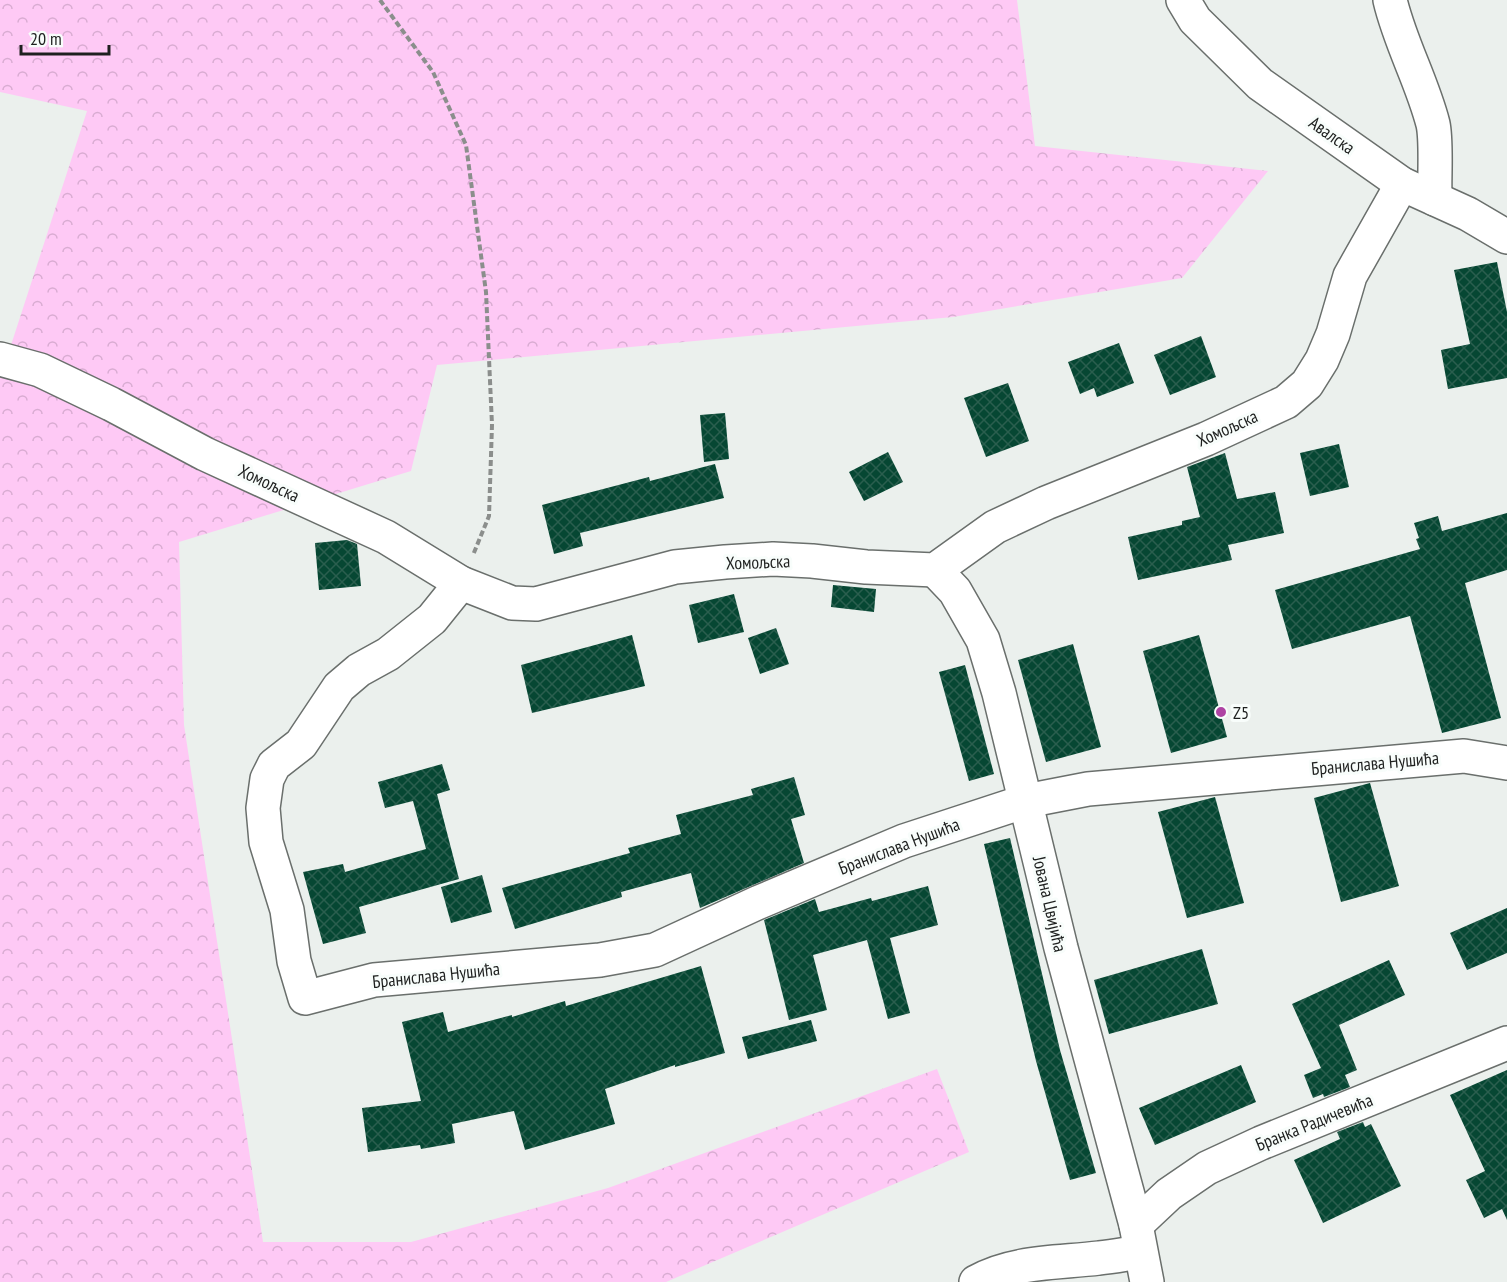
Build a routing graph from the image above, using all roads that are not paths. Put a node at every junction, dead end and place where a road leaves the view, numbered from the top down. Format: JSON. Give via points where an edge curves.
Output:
{"nodes":[{"id":1,"x":1183,"y":0,"type":"edge"},
{"id":2,"x":1390,"y":0,"type":"edge"},
{"id":3,"x":1402,"y":184,"type":"junction"},
{"id":4,"x":1435,"y":199,"type":"junction"},
{"id":5,"x":1507,"y":237,"type":"edge"},
{"id":6,"x":0,"y":359,"type":"edge"},
{"id":7,"x":935,"y":570,"type":"junction"},
{"id":8,"x":461,"y":583,"type":"junction"},
{"id":9,"x":1507,"y":746,"type":"edge"},
{"id":10,"x":1464,"y":756,"type":"junction"},
{"id":11,"x":1507,"y":763,"type":"edge"},
{"id":12,"x":1026,"y":801,"type":"junction"},
{"id":13,"x":1507,"y":1043,"type":"edge"},
{"id":14,"x":1141,"y":1253,"type":"edge"},
{"id":15,"x":976,"y":1282,"type":"edge"}],
"edges":[{"from":1,"to":3,"type":"street","name":"Авалска","via":[[1195,20],[1260,84]]},
{"from":2,"to":4,"type":"street","via":[[1396,27],[1419,78],[1434,126]]},
{"from":3,"to":4,"type":"street","name":"Авалска"},
{"from":3,"to":7,"type":"street","name":"Хомољска","via":[[1350,276],[1322,360],[1307,384],[1286,402],[1005,522]]},
{"from":4,"to":5,"type":"street","name":"Авалска"},
{"from":6,"to":8,"type":"street","name":"Хомољска","via":[[40,370],[205,454],[386,537]]},
{"from":7,"to":8,"type":"street","name":"Хомољска","via":[[802,561],[725,562],[675,567],[536,604],[512,603]]},
{"from":7,"to":12,"type":"street","name":"Јована Цвијића","via":[[955,591],[983,640]]},
{"from":8,"to":12,"type":"street","name":"Бранислава Нушића","via":[[432,620],[339,687],[301,744],[274,765],[267,779],[263,808],[266,842],[305,998],[374,980],[600,960],[655,950],[904,841]]},
{"from":9,"to":10,"type":"street"},
{"from":10,"to":11,"type":"street","name":"Бранислава Нушића"},
{"from":10,"to":12,"type":"street","name":"Бранислава Нушића","via":[[1088,789]]},
{"from":12,"to":14,"type":"street","name":"Јована Цвијића","via":[[1060,948]]},
{"from":13,"to":14,"type":"street","name":"Бранка Радичевића","via":[[1207,1168],[1169,1194]]},
{"from":14,"to":15,"type":"street","via":[[1023,1266]]}]}
